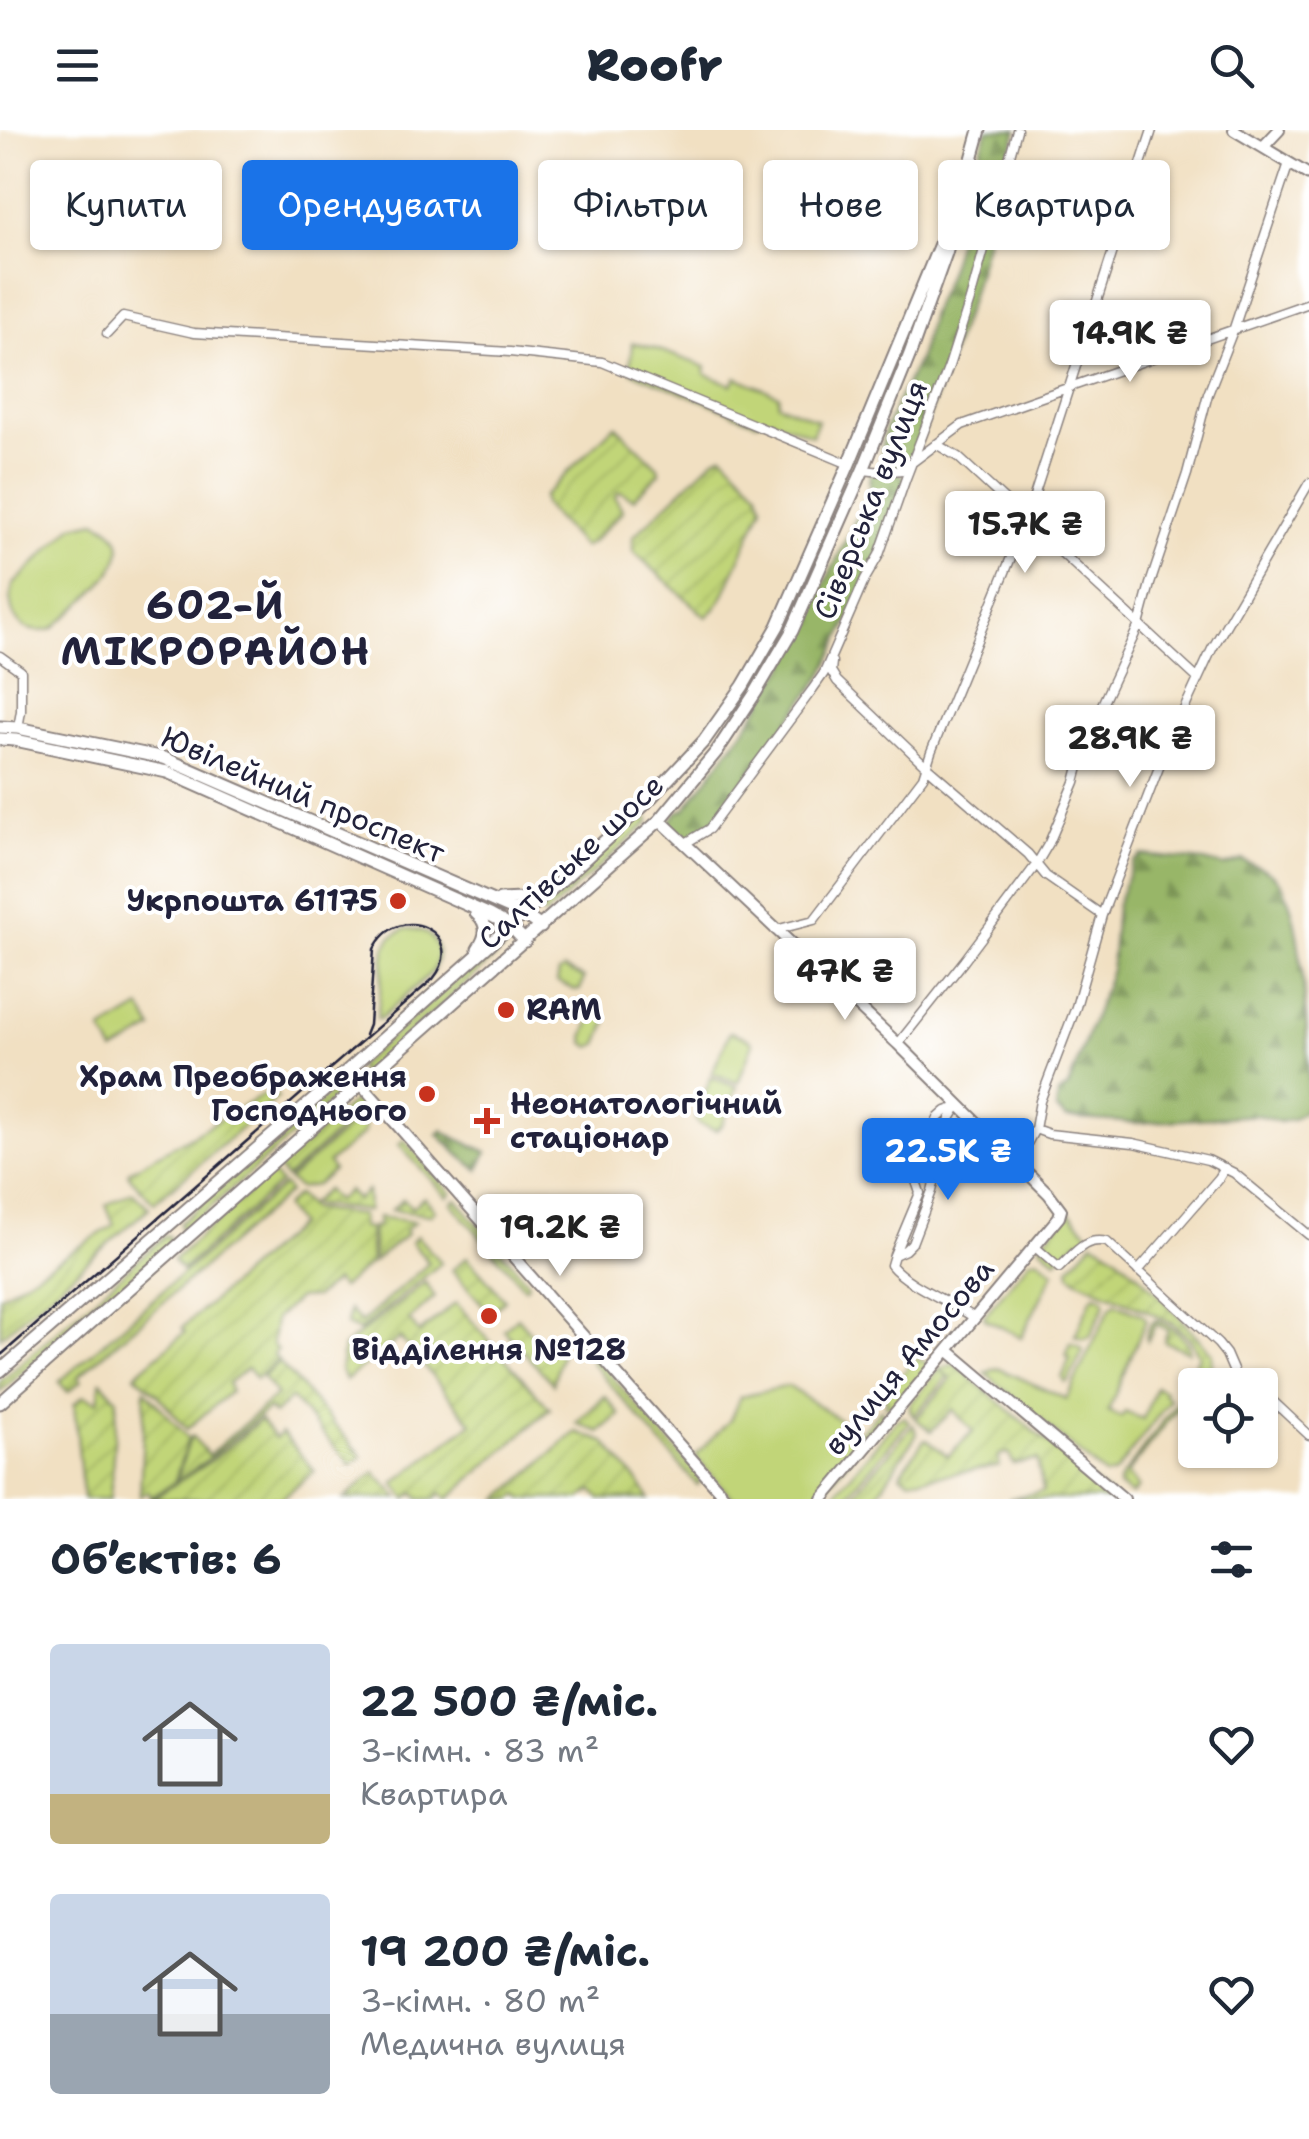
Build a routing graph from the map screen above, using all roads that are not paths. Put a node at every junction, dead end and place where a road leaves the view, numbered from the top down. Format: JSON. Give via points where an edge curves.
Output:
{"nodes":[{"id":1,"x":980,"y":130,"type":"edge"},
{"id":2,"x":1017,"y":130,"type":"edge"},
{"id":3,"x":1152,"y":130,"type":"edge"},
{"id":4,"x":1234,"y":130,"type":"edge"},
{"id":5,"x":1279,"y":130,"type":"edge"},
{"id":6,"x":1264,"y":148,"type":"junction"},
{"id":7,"x":972,"y":160,"type":"edge"},
{"id":8,"x":1289,"y":162,"type":"junction"},
{"id":9,"x":1309,"y":175,"type":"edge"},
{"id":10,"x":938,"y":246,"type":"edge"},
{"id":11,"x":946,"y":250,"type":"edge"},
{"id":12,"x":1309,"y":303,"type":"edge"},
{"id":13,"x":1234,"y":328,"type":"junction"},
{"id":14,"x":108,"y":334,"type":"dead end"},
{"id":15,"x":1069,"y":386,"type":"junction"},
{"id":16,"x":936,"y":444,"type":"junction"},
{"id":17,"x":849,"y":464,"type":"junction"},
{"id":18,"x":911,"y":464,"type":"junction"},
{"id":19,"x":863,"y":470,"type":"junction"},
{"id":20,"x":1309,"y":482,"type":"edge"},
{"id":21,"x":1026,"y":521,"type":"junction"},
{"id":22,"x":1139,"y":625,"type":"junction"},
{"id":23,"x":832,"y":653,"type":"junction"},
{"id":24,"x":0,"y":656,"type":"edge"},
{"id":25,"x":1196,"y":678,"type":"junction"},
{"id":26,"x":0,"y":726,"type":"edge"},
{"id":27,"x":16,"y":734,"type":"junction"},
{"id":28,"x":0,"y":739,"type":"edge"},
{"id":29,"x":926,"y":766,"type":"junction"},
{"id":30,"x":644,"y":806,"type":"junction"},
{"id":31,"x":660,"y":820,"type":"junction"},
{"id":32,"x":684,"y":844,"type":"junction"},
{"id":33,"x":1036,"y":866,"type":"junction"},
{"id":34,"x":554,"y":887,"type":"junction"},
{"id":35,"x":484,"y":898,"type":"junction"},
{"id":36,"x":470,"y":906,"type":"junction"},
{"id":37,"x":523,"y":914,"type":"junction"},
{"id":38,"x":1102,"y":916,"type":"junction"},
{"id":39,"x":510,"y":926,"type":"junction"},
{"id":40,"x":540,"y":927,"type":"junction"},
{"id":41,"x":775,"y":930,"type":"junction"},
{"id":42,"x":525,"y":941,"type":"junction"},
{"id":43,"x":472,"y":959,"type":"junction"},
{"id":44,"x":898,"y":1044,"type":"junction"},
{"id":45,"x":348,"y":1070,"type":"junction"},
{"id":46,"x":362,"y":1085,"type":"junction"},
{"id":47,"x":958,"y":1106,"type":"junction"},
{"id":48,"x":1035,"y":1129,"type":"junction"},
{"id":49,"x":1017,"y":1162,"type":"junction"},
{"id":50,"x":1225,"y":1168,"type":"junction"},
{"id":51,"x":170,"y":1224,"type":"junction"},
{"id":52,"x":1309,"y":1235,"type":"edge"},
{"id":53,"x":184,"y":1241,"type":"junction"},
{"id":54,"x":1034,"y":1246,"type":"junction"},
{"id":55,"x":894,"y":1255,"type":"junction"},
{"id":56,"x":1138,"y":1271,"type":"junction"},
{"id":57,"x":974,"y":1318,"type":"junction"},
{"id":58,"x":948,"y":1350,"type":"junction"},
{"id":59,"x":1232,"y":1368,"type":"edge"},
{"id":60,"x":0,"y":1372,"type":"edge"},
{"id":61,"x":0,"y":1403,"type":"edge"},
{"id":62,"x":1278,"y":1406,"type":"edge"},
{"id":63,"x":1309,"y":1435,"type":"edge"},
{"id":64,"x":728,"y":1499,"type":"edge"},
{"id":65,"x":823,"y":1499,"type":"edge"},
{"id":66,"x":1124,"y":1499,"type":"edge"}],
"edges":[{"from":1,"to":7,"type":"main road","name":"Салтівське шосе"},
{"from":2,"to":18,"type":"street","name":"Сіверська вулиця","via":[[970,300]]},
{"from":3,"to":15,"type":"street"},
{"from":4,"to":6,"type":"street"},
{"from":5,"to":6,"type":"street"},
{"from":6,"to":8,"type":"street"},
{"from":8,"to":9,"type":"street"},
{"from":8,"to":13,"type":"street"},
{"from":10,"to":17,"type":"main road","name":"Салтівське шосе"},
{"from":11,"to":19,"type":"main road","name":"Салтівське шосе"},
{"from":12,"to":13,"type":"street"},
{"from":13,"to":15,"type":"street"},
{"from":13,"to":22,"type":"street"},
{"from":14,"to":17,"type":"street","via":[[123,317],[194,333],[602,362]]},
{"from":15,"to":16,"type":"street","via":[[962,425]]},
{"from":15,"to":21,"type":"street"},
{"from":16,"to":18,"type":"street"},
{"from":16,"to":21,"type":"street"},
{"from":17,"to":19,"type":"main road"},
{"from":17,"to":30,"type":"main road","name":"Салтівське шосе","via":[[778,626],[743,686],[704,742]]},
{"from":18,"to":19,"type":"street"},
{"from":18,"to":23,"type":"street","name":"Сіверська вулиця","via":[[880,555]]},
{"from":19,"to":31,"type":"main road","name":"Салтівське шосе","via":[[792,631],[717,751]]},
{"from":20,"to":25,"type":"street"},
{"from":21,"to":22,"type":"street"},
{"from":21,"to":29,"type":"street"},
{"from":22,"to":25,"type":"street"},
{"from":22,"to":33,"type":"street"},
{"from":23,"to":29,"type":"street","via":[[837,681]]},
{"from":23,"to":32,"type":"street","name":"Сіверська вулиця","via":[[709,828]]},
{"from":24,"to":27,"type":"street","via":[[21,671]]},
{"from":25,"to":38,"type":"street"},
{"from":26,"to":27,"type":"main road","name":"Ювілейний проспект"},
{"from":27,"to":28,"type":"main road","name":"Ювілейний проспект"},
{"from":27,"to":35,"type":"main road","name":"Ювілейний проспект","via":[[164,758]]},
{"from":27,"to":36,"type":"main road","name":"Ювілейний проспект","via":[[167,772]]},
{"from":29,"to":33,"type":"street"},
{"from":29,"to":41,"type":"street","via":[[814,920]]},
{"from":30,"to":31,"type":"main road"},
{"from":30,"to":34,"type":"main road","name":"Салтівське шосе"},
{"from":31,"to":32,"type":"street"},
{"from":31,"to":40,"type":"main road","name":"Салтівське шосе"},
{"from":32,"to":41,"type":"street"},
{"from":33,"to":38,"type":"street"},
{"from":33,"to":44,"type":"street"},
{"from":34,"to":35,"type":"main road","via":[[516,900]]},
{"from":34,"to":37,"type":"main road","name":"Салтівське шосе"},
{"from":35,"to":37,"type":"main road","name":"Ювілейний проспект"},
{"from":36,"to":39,"type":"main road","name":"Ювілейний проспект"},
{"from":36,"to":43,"type":"main road","via":[[486,926]]},
{"from":37,"to":39,"type":"main road","name":"Салтівське шосе"},
{"from":37,"to":40,"type":"main road","name":"Ювілейний проспект"},
{"from":38,"to":48,"type":"street"},
{"from":39,"to":42,"type":"main road","name":"Ювілейний проспект"},
{"from":39,"to":43,"type":"main road","name":"Салтівське шосе"},
{"from":40,"to":42,"type":"main road","name":"Салтівське шосе"},
{"from":41,"to":44,"type":"street"},
{"from":42,"to":46,"type":"main road","name":"Салтівське шосе"},
{"from":43,"to":45,"type":"main road","name":"Салтівське шосе"},
{"from":44,"to":47,"type":"street"},
{"from":45,"to":46,"type":"main road"},
{"from":45,"to":51,"type":"main road","name":"Салтівське шосе"},
{"from":46,"to":53,"type":"main road","name":"Салтівське шосе"},
{"from":46,"to":64,"type":"street"},
{"from":47,"to":49,"type":"street"},
{"from":47,"to":55,"type":"street","via":[[912,1243]]},
{"from":47,"to":55,"type":"street","via":[[938,1118],[915,1178],[920,1193]]},
{"from":48,"to":49,"type":"street"},
{"from":48,"to":50,"type":"street","via":[[1133,1143]]},
{"from":49,"to":54,"type":"street","name":"вулиця Амосова","via":[[1061,1211]]},
{"from":50,"to":52,"type":"street"},
{"from":50,"to":56,"type":"street"},
{"from":51,"to":53,"type":"main road"},
{"from":51,"to":60,"type":"main road","name":"Салтівське шосе"},
{"from":53,"to":61,"type":"main road","name":"Салтівське шосе"},
{"from":54,"to":56,"type":"street","via":[[1059,1268],[1086,1242],[1104,1241]]},
{"from":54,"to":57,"type":"street","name":"вулиця Амосова"},
{"from":55,"to":57,"type":"street","via":[[897,1272]]},
{"from":56,"to":59,"type":"street","via":[[1218,1344]]},
{"from":57,"to":58,"type":"street","name":"вулиця Амосова"},
{"from":58,"to":65,"type":"street","name":"вулиця Амосова"},
{"from":58,"to":66,"type":"street"},
{"from":62,"to":63,"type":"street"}]}
